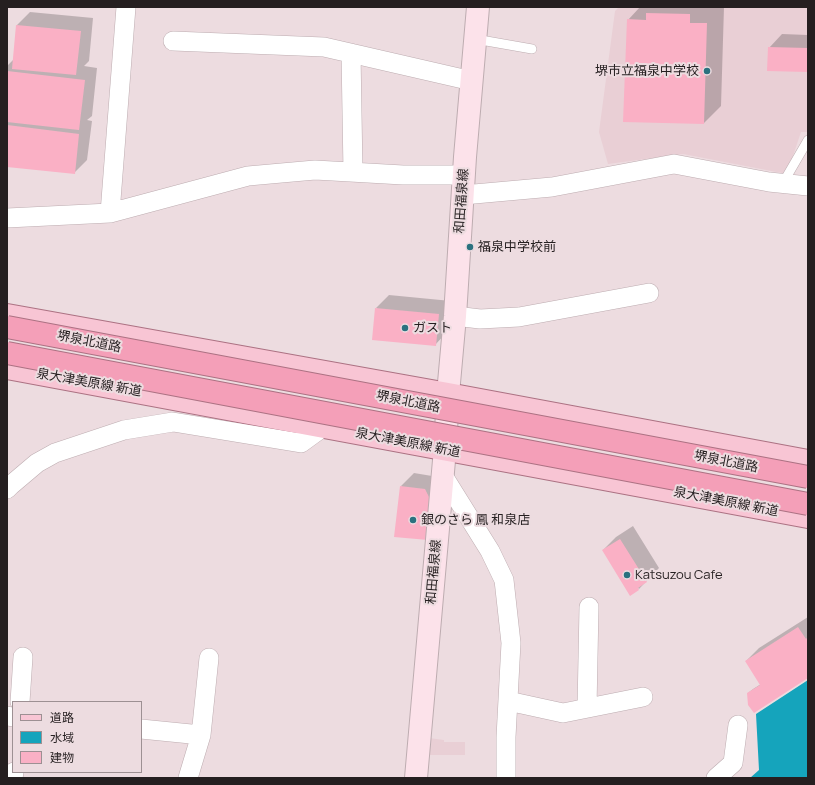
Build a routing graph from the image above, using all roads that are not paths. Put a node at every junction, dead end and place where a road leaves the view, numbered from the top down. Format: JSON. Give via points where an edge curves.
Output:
{"nodes":[{"id":1,"x":126,"y":7,"type":"edge"},
{"id":2,"x":478,"y":7,"type":"edge"},
{"id":3,"x":475,"y":39,"type":"junction"},
{"id":4,"x":173,"y":41,"type":"dead end"},
{"id":5,"x":532,"y":49,"type":"dead end"},
{"id":6,"x":351,"y":53,"type":"junction"},
{"id":7,"x":472,"y":81,"type":"junction"},
{"id":8,"x":808,"y":140,"type":"edge"},
{"id":9,"x":353,"y":172,"type":"junction"},
{"id":10,"x":783,"y":183,"type":"junction"},
{"id":11,"x":464,"y":185,"type":"junction"},
{"id":12,"x":808,"y":186,"type":"edge"},
{"id":13,"x":110,"y":213,"type":"junction"},
{"id":14,"x":7,"y":218,"type":"edge"},
{"id":15,"x":649,"y":293,"type":"dead end"},
{"id":16,"x":7,"y":315,"type":"edge"},
{"id":17,"x":455,"y":316,"type":"junction"},
{"id":18,"x":7,"y":327,"type":"edge"},
{"id":19,"x":7,"y":353,"type":"edge"},
{"id":20,"x":7,"y":368,"type":"edge"},
{"id":21,"x":448,"y":394,"type":"junction"},
{"id":22,"x":323,"y":427,"type":"junction"},
{"id":23,"x":445,"y":450,"type":"junction"},
{"id":24,"x":808,"y":461,"type":"edge"},
{"id":25,"x":442,"y":474,"type":"junction"},
{"id":26,"x":808,"y":477,"type":"edge"},
{"id":27,"x":7,"y":489,"type":"edge"},
{"id":28,"x":808,"y":504,"type":"edge"},
{"id":29,"x":808,"y":517,"type":"edge"},
{"id":30,"x":589,"y":607,"type":"dead end"},
{"id":31,"x":23,"y":657,"type":"dead end"},
{"id":32,"x":209,"y":658,"type":"dead end"},
{"id":33,"x":643,"y":697,"type":"dead end"},
{"id":34,"x":20,"y":701,"type":"edge"},
{"id":35,"x":508,"y":701,"type":"junction"},
{"id":36,"x":587,"y":708,"type":"junction"},
{"id":37,"x":738,"y":725,"type":"dead end"},
{"id":38,"x":142,"y":730,"type":"edge"},
{"id":39,"x":201,"y":735,"type":"junction"},
{"id":40,"x":188,"y":778,"type":"edge"},
{"id":41,"x":416,"y":778,"type":"edge"},
{"id":42,"x":506,"y":778,"type":"edge"},
{"id":43,"x":716,"y":778,"type":"edge"}],
"edges":[{"from":1,"to":13,"type":"street"},
{"from":2,"to":3,"type":"main road","name":"和田福泉線"},
{"from":3,"to":5,"type":"lane"},
{"from":3,"to":7,"type":"main road","name":"和田福泉線"},
{"from":4,"to":6,"type":"street","via":[[324,47]]},
{"from":6,"to":7,"type":"street"},
{"from":6,"to":9,"type":"street"},
{"from":7,"to":11,"type":"main road","name":"和田福泉線"},
{"from":8,"to":10,"type":"lane"},
{"from":9,"to":11,"type":"street"},
{"from":9,"to":13,"type":"street","via":[[315,170],[248,176]]},
{"from":10,"to":11,"type":"street","via":[[674,164],[552,187]]},
{"from":10,"to":12,"type":"street"},
{"from":11,"to":17,"type":"main road","name":"和田福泉線"},
{"from":13,"to":14,"type":"street"},
{"from":15,"to":17,"type":"street","via":[[519,317],[480,319]]},
{"from":16,"to":21,"type":"main road"},
{"from":17,"to":21,"type":"main road","name":"和田福泉線"},
{"from":18,"to":26,"type":"highway","name":"堺泉北道路","bridge":true},
{"from":19,"to":28,"type":"highway","name":"堺泉北道路","bridge":true},
{"from":20,"to":22,"type":"main road","name":"泉大津美原線 新道"},
{"from":21,"to":23,"type":"main road","name":"和田福泉線"},
{"from":21,"to":24,"type":"main road"},
{"from":22,"to":23,"type":"main road","name":"泉大津美原線 新道"},
{"from":22,"to":27,"type":"street","via":[[301,444],[173,422],[124,430],[55,453],[37,463]]},
{"from":23,"to":25,"type":"main road","name":"和田福泉線"},
{"from":23,"to":29,"type":"main road","name":"泉大津美原線 新道"},
{"from":25,"to":35,"type":"street","via":[[490,551],[504,580],[510,643]]},
{"from":25,"to":41,"type":"main road","name":"和田福泉線"},
{"from":30,"to":36,"type":"street"},
{"from":31,"to":34,"type":"street"},
{"from":32,"to":39,"type":"street"},
{"from":33,"to":36,"type":"street"},
{"from":35,"to":36,"type":"street","via":[[563,713]]},
{"from":35,"to":42,"type":"street"},
{"from":37,"to":43,"type":"street","via":[[733,763]]},
{"from":38,"to":39,"type":"street"},
{"from":39,"to":40,"type":"street"}]}
